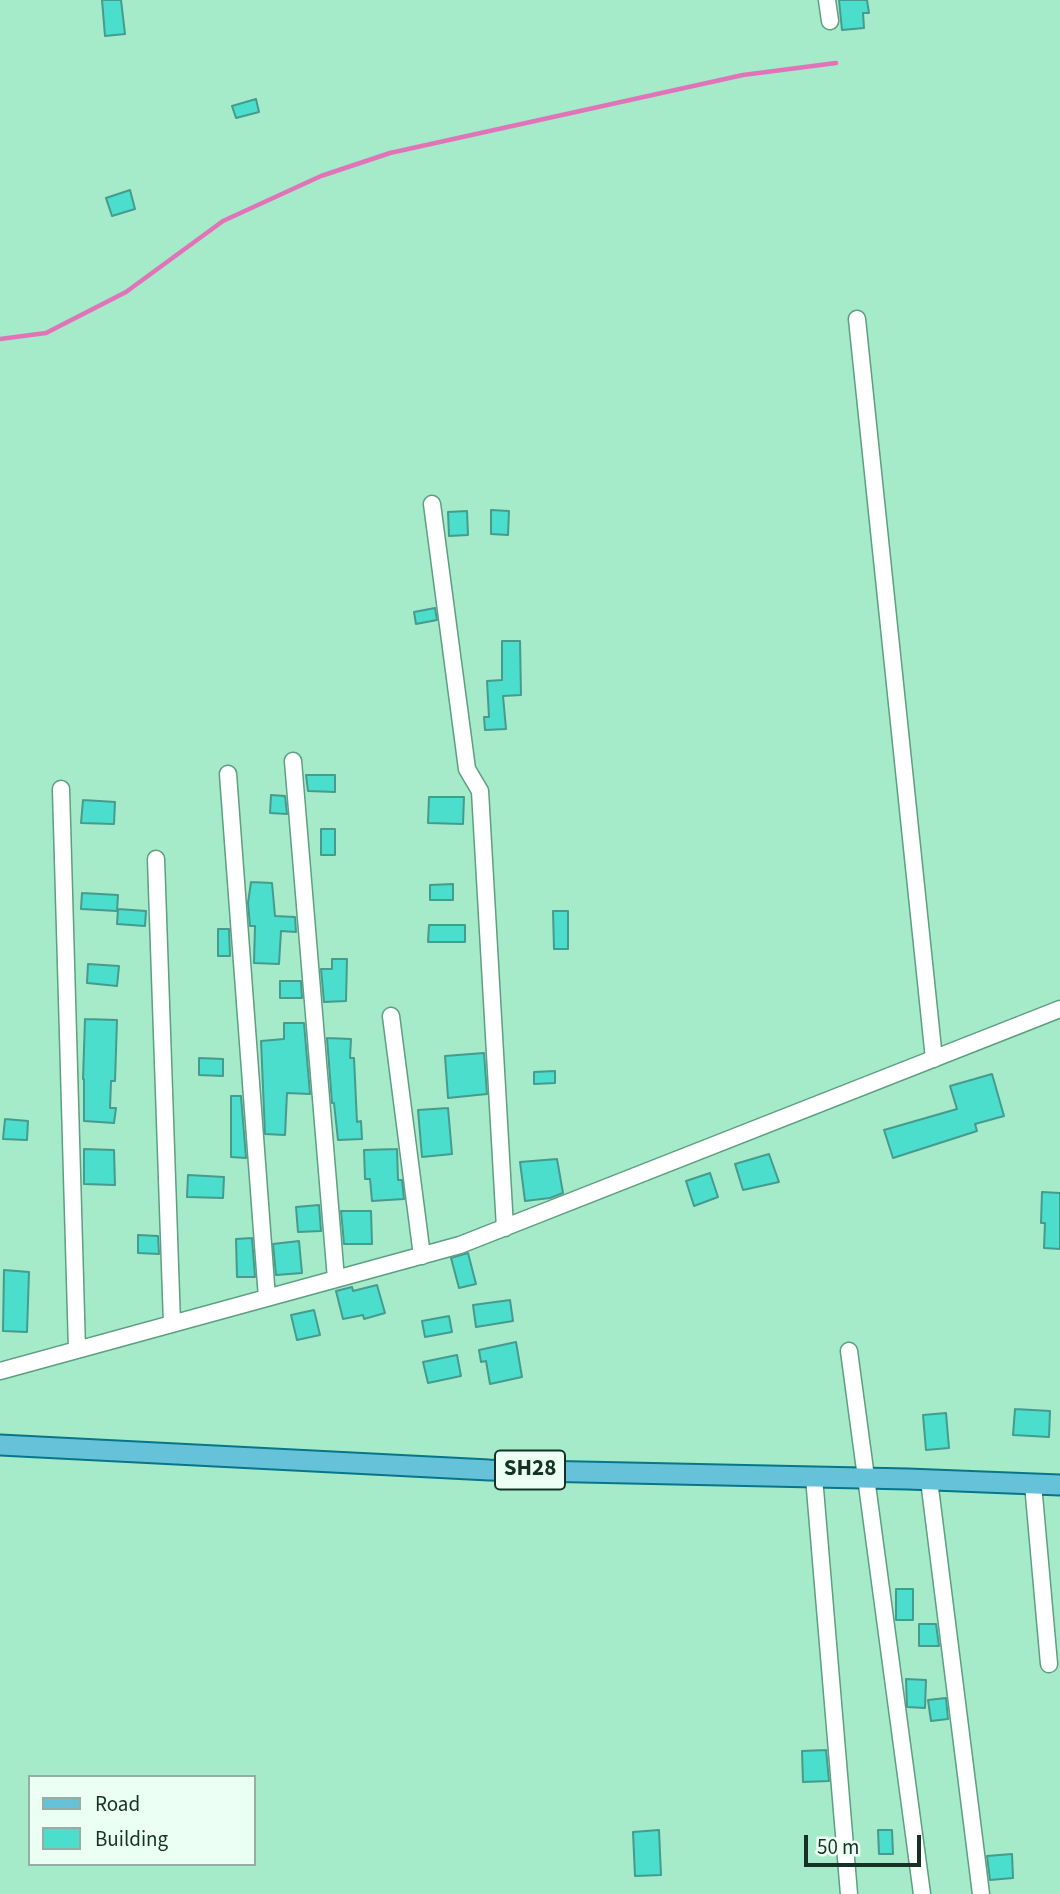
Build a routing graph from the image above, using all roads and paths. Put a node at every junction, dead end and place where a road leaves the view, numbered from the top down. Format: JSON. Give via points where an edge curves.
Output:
{"nodes":[{"id":1,"x":827,"y":0,"type":"edge"},
{"id":2,"x":830,"y":21,"type":"dead end"},
{"id":3,"x":856,"y":319,"type":"dead end"},
{"id":4,"x":432,"y":504,"type":"dead end"},
{"id":5,"x":293,"y":761,"type":"dead end"},
{"id":6,"x":228,"y":774,"type":"dead end"},
{"id":7,"x":61,"y":789,"type":"dead end"},
{"id":8,"x":156,"y":859,"type":"dead end"},
{"id":9,"x":1060,"y":1009,"type":"edge"},
{"id":10,"x":391,"y":1016,"type":"dead end"},
{"id":11,"x":934,"y":1059,"type":"junction"},
{"id":12,"x":505,"y":1228,"type":"junction"},
{"id":13,"x":422,"y":1256,"type":"junction"},
{"id":14,"x":336,"y":1279,"type":"junction"},
{"id":15,"x":267,"y":1298,"type":"junction"},
{"id":16,"x":172,"y":1324,"type":"junction"},
{"id":17,"x":78,"y":1350,"type":"junction"},
{"id":18,"x":849,"y":1351,"type":"dead end"},
{"id":19,"x":0,"y":1371,"type":"edge"},
{"id":20,"x":0,"y":1445,"type":"edge"},
{"id":21,"x":814,"y":1477,"type":"junction"},
{"id":22,"x":865,"y":1478,"type":"junction"},
{"id":23,"x":929,"y":1480,"type":"junction"},
{"id":24,"x":1033,"y":1484,"type":"junction"},
{"id":25,"x":1060,"y":1485,"type":"edge"},
{"id":26,"x":1049,"y":1664,"type":"dead end"},
{"id":27,"x":849,"y":1894,"type":"edge"},
{"id":28,"x":922,"y":1894,"type":"edge"},
{"id":29,"x":981,"y":1894,"type":"edge"}],
"edges":[{"from":1,"to":2,"type":"street"},
{"from":3,"to":11,"type":"street"},
{"from":4,"to":12,"type":"street","via":[[467,769],[480,791]]},
{"from":5,"to":14,"type":"street"},
{"from":6,"to":15,"type":"street"},
{"from":7,"to":17,"type":"street"},
{"from":8,"to":16,"type":"street"},
{"from":9,"to":11,"type":"street"},
{"from":10,"to":13,"type":"street"},
{"from":11,"to":12,"type":"street"},
{"from":12,"to":13,"type":"street"},
{"from":13,"to":14,"type":"street"},
{"from":14,"to":15,"type":"street"},
{"from":15,"to":16,"type":"street"},
{"from":16,"to":17,"type":"street"},
{"from":17,"to":19,"type":"street"},
{"from":18,"to":22,"type":"street"},
{"from":20,"to":21,"type":"main road","number":"SH28","via":[[489,1469]]},
{"from":21,"to":22,"type":"main road","number":"SH28"},
{"from":21,"to":27,"type":"street"},
{"from":22,"to":23,"type":"main road","number":"SH28"},
{"from":22,"to":28,"type":"street"},
{"from":23,"to":24,"type":"main road","number":"SH28"},
{"from":23,"to":29,"type":"street"},
{"from":24,"to":25,"type":"main road","number":"SH28"},
{"from":24,"to":26,"type":"street"}]}
